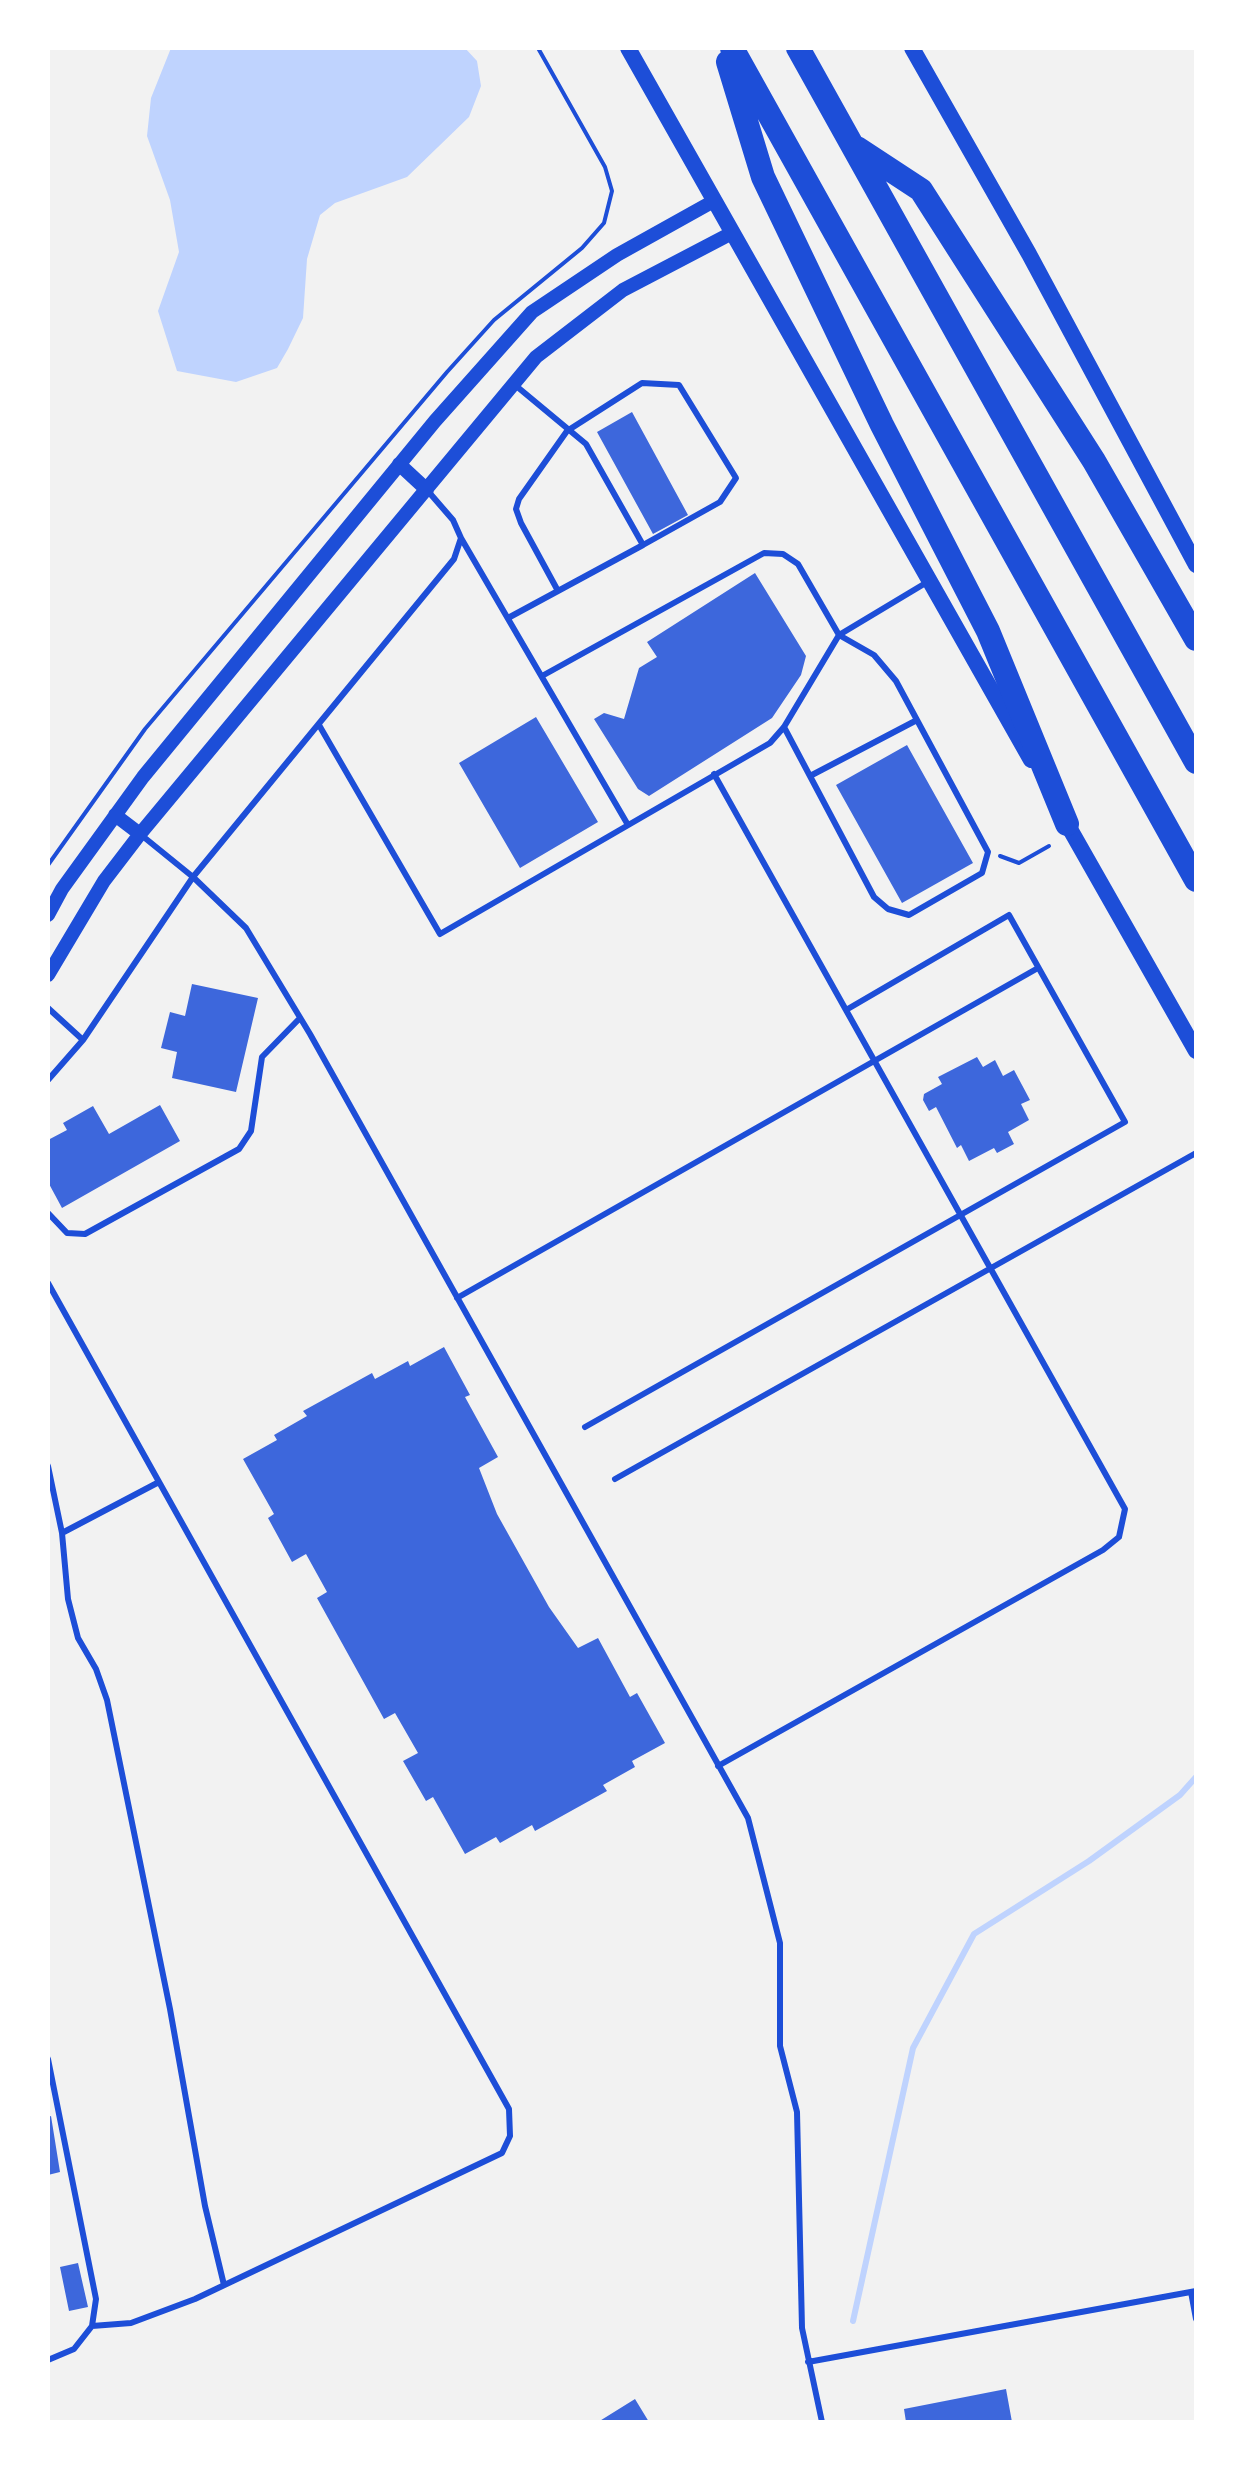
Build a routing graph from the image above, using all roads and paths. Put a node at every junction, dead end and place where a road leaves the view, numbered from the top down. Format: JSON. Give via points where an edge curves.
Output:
{"nodes":[{"id":1,"x":538,"y":48,"type":"edge"},
{"id":2,"x":628,"y":48,"type":"edge"},
{"id":3,"x":724,"y":48,"type":"edge"},
{"id":4,"x":732,"y":48,"type":"edge"},
{"id":5,"x":798,"y":48,"type":"edge"},
{"id":6,"x":912,"y":48,"type":"edge"},
{"id":7,"x":851,"y":145,"type":"junction"},
{"id":8,"x":712,"y":202,"type":"junction"},
{"id":9,"x":730,"y":234,"type":"junction"},
{"id":10,"x":513,"y":383,"type":"junction"},
{"id":11,"x":567,"y":431,"type":"junction"},
{"id":12,"x":399,"y":464,"type":"junction"},
{"id":13,"x":427,"y":490,"type":"junction"},
{"id":14,"x":461,"y":538,"type":"junction"},
{"id":15,"x":643,"y":545,"type":"junction"},
{"id":16,"x":1196,"y":565,"type":"edge"},
{"id":17,"x":929,"y":581,"type":"junction"},
{"id":18,"x":558,"y":591,"type":"junction"},
{"id":19,"x":508,"y":618,"type":"junction"},
{"id":20,"x":839,"y":635,"type":"junction"},
{"id":21,"x":1196,"y":639,"type":"edge"},
{"id":22,"x":542,"y":676,"type":"junction"},
{"id":23,"x":917,"y":720,"type":"junction"},
{"id":24,"x":319,"y":725,"type":"junction"},
{"id":25,"x":784,"y":727,"type":"junction"},
{"id":26,"x":1196,"y":762,"type":"edge"},
{"id":27,"x":714,"y":774,"type":"junction"},
{"id":28,"x":810,"y":776,"type":"junction"},
{"id":29,"x":115,"y":815,"type":"junction"},
{"id":30,"x":1067,"y":824,"type":"junction"},
{"id":31,"x":628,"y":825,"type":"junction"},
{"id":32,"x":140,"y":834,"type":"junction"},
{"id":33,"x":1049,"y":846,"type":"dead end"},
{"id":34,"x":988,"y":852,"type":"junction"},
{"id":35,"x":48,"y":865,"type":"edge"},
{"id":36,"x":193,"y":877,"type":"junction"},
{"id":37,"x":1196,"y":880,"type":"edge"},
{"id":38,"x":48,"y":915,"type":"edge"},
{"id":39,"x":1038,"y":968,"type":"junction"},
{"id":40,"x":48,"y":975,"type":"edge"},
{"id":41,"x":48,"y":1008,"type":"edge"},
{"id":42,"x":846,"y":1010,"type":"junction"},
{"id":43,"x":300,"y":1018,"type":"junction"},
{"id":44,"x":83,"y":1040,"type":"junction"},
{"id":45,"x":1196,"y":1051,"type":"edge"},
{"id":46,"x":875,"y":1062,"type":"junction"},
{"id":47,"x":48,"y":1080,"type":"edge"},
{"id":48,"x":1196,"y":1153,"type":"edge"},
{"id":49,"x":48,"y":1213,"type":"edge"},
{"id":50,"x":961,"y":1216,"type":"junction"},
{"id":51,"x":990,"y":1269,"type":"junction"},
{"id":52,"x":48,"y":1283,"type":"edge"},
{"id":53,"x":457,"y":1298,"type":"junction"},
{"id":54,"x":585,"y":1427,"type":"dead end"},
{"id":55,"x":48,"y":1466,"type":"edge"},
{"id":56,"x":615,"y":1479,"type":"dead end"},
{"id":57,"x":159,"y":1482,"type":"junction"},
{"id":58,"x":62,"y":1533,"type":"junction"},
{"id":59,"x":718,"y":1766,"type":"junction"},
{"id":60,"x":48,"y":2059,"type":"edge"},
{"id":61,"x":50,"y":2074,"type":"edge"},
{"id":62,"x":224,"y":2285,"type":"junction"},
{"id":63,"x":1194,"y":2292,"type":"edge"},
{"id":64,"x":1196,"y":2319,"type":"edge"},
{"id":65,"x":92,"y":2326,"type":"junction"},
{"id":66,"x":48,"y":2360,"type":"edge"},
{"id":67,"x":808,"y":2362,"type":"junction"},
{"id":68,"x":822,"y":2422,"type":"edge"}],
"edges":[{"from":1,"to":35,"type":"path","via":[[605,167],[612,191],[604,223],[582,248],[494,320],[447,372],[145,729]]},
{"from":2,"to":8,"type":"main road"},
{"from":3,"to":30,"type":"highway","via":[[763,177],[988,631]]},
{"from":4,"to":37,"type":"highway"},
{"from":5,"to":7,"type":"highway"},
{"from":6,"to":16,"type":"main road"},
{"from":7,"to":21,"type":"highway","via":[[921,190],[1094,461]]},
{"from":7,"to":26,"type":"highway"},
{"from":8,"to":9,"type":"main road"},
{"from":8,"to":12,"type":"street","via":[[617,255],[532,312]]},
{"from":9,"to":10,"type":"street","via":[[623,290],[536,357]]},
{"from":9,"to":17,"type":"main road"},
{"from":10,"to":11,"type":"lane"},
{"from":10,"to":13,"type":"street"},
{"from":11,"to":15,"type":"lane","via":[[586,444]]},
{"from":11,"to":15,"type":"lane","via":[[642,383],[679,385],[736,478],[720,502]]},
{"from":11,"to":18,"type":"lane","via":[[516,509]]},
{"from":12,"to":13,"type":"street"},
{"from":12,"to":29,"type":"street"},
{"from":13,"to":14,"type":"lane"},
{"from":13,"to":32,"type":"street"},
{"from":14,"to":19,"type":"lane"},
{"from":14,"to":24,"type":"lane","via":[[454,559]]},
{"from":15,"to":18,"type":"lane"},
{"from":17,"to":20,"type":"lane"},
{"from":17,"to":30,"type":"main road"},
{"from":18,"to":19,"type":"lane"},
{"from":19,"to":22,"type":"lane"},
{"from":20,"to":22,"type":"lane","via":[[798,564],[783,554],[764,553]]},
{"from":20,"to":23,"type":"lane","via":[[874,655],[896,681]]},
{"from":20,"to":25,"type":"lane"},
{"from":22,"to":31,"type":"lane"},
{"from":23,"to":28,"type":"lane"},
{"from":23,"to":34,"type":"lane"},
{"from":24,"to":31,"type":"lane","via":[[440,934]]},
{"from":24,"to":36,"type":"lane"},
{"from":25,"to":27,"type":"lane","via":[[770,743]]},
{"from":25,"to":28,"type":"lane"},
{"from":27,"to":31,"type":"lane"},
{"from":27,"to":42,"type":"lane"},
{"from":28,"to":34,"type":"lane","via":[[874,897],[888,909],[909,915],[982,873]]},
{"from":29,"to":32,"type":"street"},
{"from":29,"to":38,"type":"street"},
{"from":30,"to":45,"type":"main road"},
{"from":32,"to":36,"type":"lane"},
{"from":32,"to":40,"type":"street","via":[[104,881]]},
{"from":33,"to":34,"type":"path","via":[[1019,863]]},
{"from":36,"to":43,"type":"lane","via":[[246,928]]},
{"from":36,"to":44,"type":"lane"},
{"from":39,"to":42,"type":"lane","via":[[1009,915]]},
{"from":39,"to":46,"type":"lane"},
{"from":39,"to":50,"type":"lane","via":[[1125,1122]]},
{"from":41,"to":44,"type":"lane"},
{"from":42,"to":46,"type":"lane"},
{"from":43,"to":49,"type":"lane","via":[[262,1057],[251,1131],[239,1149],[85,1234],[67,1233]]},
{"from":43,"to":53,"type":"lane"},
{"from":44,"to":47,"type":"lane"},
{"from":46,"to":50,"type":"lane"},
{"from":46,"to":53,"type":"lane"},
{"from":48,"to":51,"type":"lane"},
{"from":50,"to":51,"type":"lane"},
{"from":50,"to":54,"type":"lane"},
{"from":51,"to":56,"type":"lane"},
{"from":51,"to":59,"type":"lane","via":[[1125,1509],[1119,1537]]},
{"from":52,"to":57,"type":"lane"},
{"from":53,"to":59,"type":"lane"},
{"from":55,"to":58,"type":"lane"},
{"from":57,"to":58,"type":"lane"},
{"from":57,"to":62,"type":"lane","via":[[509,2109],[510,2136],[502,2153]]},
{"from":58,"to":62,"type":"lane","via":[[68,1599],[78,1638],[107,1700]]},
{"from":59,"to":67,"type":"lane","via":[[748,1818],[780,1943],[780,2046],[797,2112],[802,2328]]},
{"from":60,"to":61,"type":"lane"},
{"from":61,"to":65,"type":"lane","via":[[96,2299]]},
{"from":62,"to":65,"type":"lane","via":[[131,2323]]},
{"from":63,"to":64,"type":"lane"},
{"from":63,"to":67,"type":"lane"},
{"from":65,"to":66,"type":"lane","via":[[74,2349]]},
{"from":67,"to":68,"type":"lane"}]}
